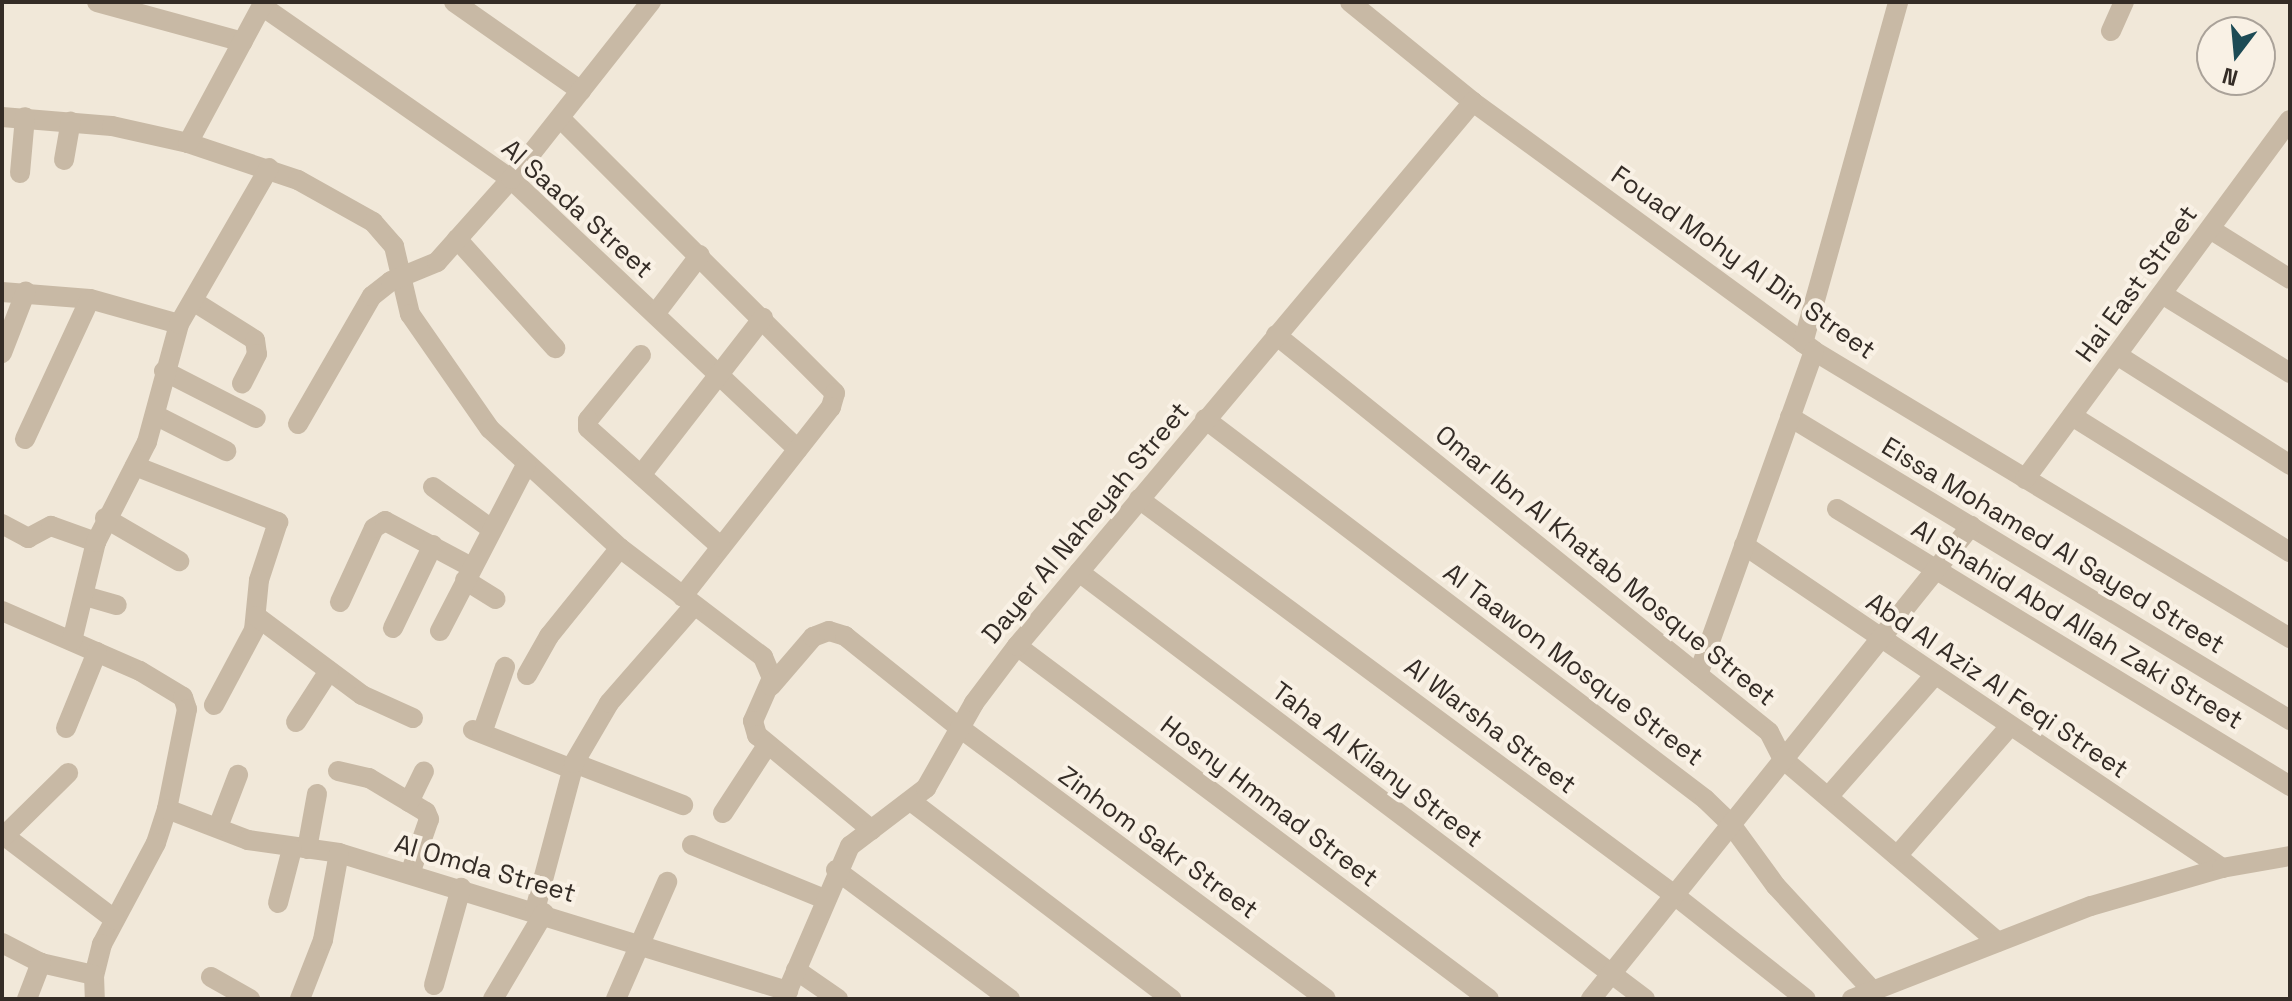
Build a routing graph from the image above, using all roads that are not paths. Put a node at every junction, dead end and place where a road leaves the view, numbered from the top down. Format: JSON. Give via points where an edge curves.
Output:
{"nodes":[{"id":1,"x":97,"y":2,"type":"edge"},
{"id":2,"x":651,"y":2,"type":"edge"},
{"id":3,"x":1350,"y":2,"type":"edge"},
{"id":4,"x":1898,"y":2,"type":"edge"},
{"id":5,"x":2124,"y":2,"type":"edge"},
{"id":6,"x":456,"y":3,"type":"edge"},
{"id":7,"x":263,"y":4,"type":"edge"},
{"id":8,"x":2111,"y":31,"type":"dead end"},
{"id":9,"x":243,"y":42,"type":"junction"},
{"id":10,"x":581,"y":91,"type":"junction"},
{"id":11,"x":1473,"y":102,"type":"junction"},
{"id":12,"x":2,"y":117,"type":"edge"},
{"id":13,"x":25,"y":117,"type":"junction"},
{"id":14,"x":560,"y":118,"type":"junction"},
{"id":15,"x":2290,"y":120,"type":"edge"},
{"id":16,"x":71,"y":122,"type":"junction"},
{"id":17,"x":188,"y":143,"type":"junction"},
{"id":18,"x":64,"y":160,"type":"dead end"},
{"id":19,"x":269,"y":168,"type":"junction"},
{"id":20,"x":20,"y":173,"type":"dead end"},
{"id":21,"x":511,"y":179,"type":"junction"},
{"id":22,"x":2210,"y":229,"type":"junction"},
{"id":23,"x":457,"y":239,"type":"junction"},
{"id":24,"x":700,"y":255,"type":"junction"},
{"id":25,"x":399,"y":277,"type":"junction"},
{"id":26,"x":2290,"y":279,"type":"edge"},
{"id":27,"x":26,"y":291,"type":"junction"},
{"id":28,"x":2,"y":292,"type":"edge"},
{"id":29,"x":2162,"y":294,"type":"junction"},
{"id":30,"x":90,"y":299,"type":"junction"},
{"id":31,"x":193,"y":301,"type":"junction"},
{"id":32,"x":655,"y":314,"type":"junction"},
{"id":33,"x":763,"y":318,"type":"junction"},
{"id":34,"x":179,"y":324,"type":"junction"},
{"id":35,"x":1276,"y":335,"type":"junction"},
{"id":36,"x":1809,"y":347,"type":"junction"},
{"id":37,"x":555,"y":348,"type":"dead end"},
{"id":38,"x":2,"y":353,"type":"edge"},
{"id":39,"x":641,"y":355,"type":"dead end"},
{"id":40,"x":2117,"y":355,"type":"junction"},
{"id":41,"x":164,"y":371,"type":"junction"},
{"id":42,"x":2290,"y":373,"type":"edge"},
{"id":43,"x":719,"y":375,"type":"junction"},
{"id":44,"x":242,"y":383,"type":"dead end"},
{"id":45,"x":155,"y":415,"type":"junction"},
{"id":46,"x":2072,"y":416,"type":"junction"},
{"id":47,"x":1790,"y":417,"type":"junction"},
{"id":48,"x":256,"y":418,"type":"dead end"},
{"id":49,"x":1205,"y":419,"type":"junction"},
{"id":50,"x":298,"y":424,"type":"dead end"},
{"id":51,"x":25,"y":439,"type":"dead end"},
{"id":52,"x":798,"y":449,"type":"junction"},
{"id":53,"x":226,"y":451,"type":"dead end"},
{"id":54,"x":526,"y":465,"type":"junction"},
{"id":55,"x":2290,"y":465,"type":"edge"},
{"id":56,"x":135,"y":466,"type":"junction"},
{"id":57,"x":641,"y":475,"type":"junction"},
{"id":58,"x":2025,"y":479,"type":"junction"},
{"id":59,"x":433,"y":487,"type":"dead end"},
{"id":60,"x":1139,"y":499,"type":"junction"},
{"id":61,"x":1837,"y":509,"type":"dead end"},
{"id":62,"x":105,"y":518,"type":"junction"},
{"id":63,"x":2,"y":524,"type":"edge"},
{"id":64,"x":1971,"y":526,"type":"junction"},
{"id":65,"x":490,"y":528,"type":"junction"},
{"id":66,"x":96,"y":542,"type":"junction"},
{"id":67,"x":433,"y":545,"type":"junction"},
{"id":68,"x":1744,"y":545,"type":"junction"},
{"id":69,"x":721,"y":547,"type":"junction"},
{"id":70,"x":620,"y":548,"type":"junction"},
{"id":71,"x":2290,"y":552,"type":"edge"},
{"id":72,"x":179,"y":561,"type":"dead end"},
{"id":73,"x":1936,"y":570,"type":"junction"},
{"id":74,"x":1079,"y":572,"type":"junction"},
{"id":75,"x":468,"y":574,"type":"junction"},
{"id":76,"x":85,"y":596,"type":"junction"},
{"id":77,"x":496,"y":599,"type":"dead end"},
{"id":78,"x":340,"y":602,"type":"dead end"},
{"id":79,"x":688,"y":602,"type":"junction"},
{"id":80,"x":117,"y":605,"type":"dead end"},
{"id":81,"x":2,"y":611,"type":"edge"},
{"id":82,"x":256,"y":616,"type":"junction"},
{"id":83,"x":393,"y":628,"type":"dead end"},
{"id":84,"x":440,"y":631,"type":"dead end"},
{"id":85,"x":2290,"y":638,"type":"edge"},
{"id":86,"x":1880,"y":639,"type":"junction"},
{"id":87,"x":72,"y":641,"type":"junction"},
{"id":88,"x":1017,"y":646,"type":"junction"},
{"id":89,"x":97,"y":652,"type":"junction"},
{"id":90,"x":505,"y":667,"type":"dead end"},
{"id":91,"x":329,"y":671,"type":"junction"},
{"id":92,"x":527,"y":675,"type":"dead end"},
{"id":93,"x":1698,"y":675,"type":"junction"},
{"id":94,"x":1934,"y":676,"type":"junction"},
{"id":95,"x":771,"y":686,"type":"junction"},
{"id":96,"x":214,"y":705,"type":"dead end"},
{"id":97,"x":413,"y":718,"type":"dead end"},
{"id":98,"x":2290,"y":720,"type":"edge"},
{"id":99,"x":296,"y":722,"type":"dead end"},
{"id":100,"x":2009,"y":727,"type":"junction"},
{"id":101,"x":66,"y":728,"type":"dead end"},
{"id":102,"x":960,"y":728,"type":"junction"},
{"id":103,"x":768,"y":744,"type":"junction"},
{"id":104,"x":1783,"y":759,"type":"junction"},
{"id":105,"x":573,"y":766,"type":"junction"},
{"id":106,"x":338,"y":771,"type":"dead end"},
{"id":107,"x":424,"y":771,"type":"dead end"},
{"id":108,"x":68,"y":773,"type":"dead end"},
{"id":109,"x":238,"y":775,"type":"dead end"},
{"id":110,"x":2290,"y":786,"type":"edge"},
{"id":111,"x":317,"y":794,"type":"dead end"},
{"id":112,"x":1828,"y":797,"type":"junction"},
{"id":113,"x":409,"y":802,"type":"junction"},
{"id":114,"x":912,"y":802,"type":"junction"},
{"id":115,"x":683,"y":805,"type":"dead end"},
{"id":116,"x":167,"y":809,"type":"junction"},
{"id":117,"x":723,"y":813,"type":"dead end"},
{"id":118,"x":1730,"y":823,"type":"junction"},
{"id":119,"x":218,"y":827,"type":"junction"},
{"id":120,"x":872,"y":830,"type":"junction"},
{"id":121,"x":3,"y":835,"type":"edge"},
{"id":122,"x":692,"y":845,"type":"dead end"},
{"id":123,"x":299,"y":849,"type":"junction"},
{"id":124,"x":339,"y":853,"type":"junction"},
{"id":125,"x":1897,"y":856,"type":"junction"},
{"id":126,"x":2290,"y":856,"type":"edge"},
{"id":127,"x":2222,"y":868,"type":"junction"},
{"id":128,"x":836,"y":870,"type":"junction"},
{"id":129,"x":410,"y":874,"type":"junction"},
{"id":130,"x":667,"y":882,"type":"dead end"},
{"id":131,"x":461,"y":888,"type":"junction"},
{"id":132,"x":1673,"y":894,"type":"junction"},
{"id":133,"x":824,"y":899,"type":"junction"},
{"id":134,"x":278,"y":903,"type":"dead end"},
{"id":135,"x":540,"y":911,"type":"junction"},
{"id":136,"x":114,"y":919,"type":"junction"},
{"id":137,"x":1998,"y":942,"type":"junction"},
{"id":138,"x":2,"y":943,"type":"edge"},
{"id":139,"x":642,"y":943,"type":"junction"},
{"id":140,"x":41,"y":963,"type":"junction"},
{"id":141,"x":796,"y":970,"type":"junction"},
{"id":142,"x":1611,"y":974,"type":"junction"},
{"id":143,"x":94,"y":975,"type":"junction"},
{"id":144,"x":211,"y":977,"type":"dead end"},
{"id":145,"x":434,"y":985,"type":"dead end"},
{"id":146,"x":1873,"y":991,"type":"junction"},
{"id":147,"x":786,"y":995,"type":"edge"},
{"id":148,"x":503,"y":996,"type":"edge"},
{"id":149,"x":27,"y":999,"type":"edge"},
{"id":150,"x":95,"y":999,"type":"edge"},
{"id":151,"x":250,"y":999,"type":"edge"},
{"id":152,"x":300,"y":999,"type":"edge"},
{"id":153,"x":616,"y":999,"type":"edge"},
{"id":154,"x":838,"y":999,"type":"edge"},
{"id":155,"x":1010,"y":999,"type":"edge"},
{"id":156,"x":1172,"y":999,"type":"edge"},
{"id":157,"x":1326,"y":999,"type":"edge"},
{"id":158,"x":1489,"y":999,"type":"edge"},
{"id":159,"x":1591,"y":999,"type":"edge"},
{"id":160,"x":1645,"y":999,"type":"edge"},
{"id":161,"x":1806,"y":999,"type":"edge"},
{"id":162,"x":1852,"y":999,"type":"edge"}],
"edges":[{"from":1,"to":9,"type":"street"},
{"from":2,"to":10,"type":"street"},
{"from":3,"to":11,"type":"street","name":"Fouad Mohy Al Din Street"},
{"from":4,"to":36,"type":"street"},
{"from":5,"to":8,"type":"street"},
{"from":6,"to":10,"type":"street"},
{"from":7,"to":9,"type":"street"},
{"from":7,"to":21,"type":"street","name":"Al Saada Street"},
{"from":9,"to":17,"type":"street"},
{"from":10,"to":14,"type":"street"},
{"from":11,"to":35,"type":"street","name":"Dayer Al Naheyah Street"},
{"from":11,"to":36,"type":"street","name":"Fouad Mohy Al Din Street"},
{"from":12,"to":13,"type":"street"},
{"from":13,"to":16,"type":"street"},
{"from":13,"to":20,"type":"street"},
{"from":14,"to":21,"type":"street"},
{"from":14,"to":24,"type":"street"},
{"from":15,"to":22,"type":"street","name":"Hai East Street"},
{"from":16,"to":17,"type":"street"},
{"from":16,"to":18,"type":"street"},
{"from":17,"to":19,"type":"street"},
{"from":19,"to":25,"type":"street","via":[[337,200],[386,233]]},
{"from":19,"to":31,"type":"street"},
{"from":21,"to":23,"type":"street"},
{"from":21,"to":32,"type":"street","name":"Al Saada Street"},
{"from":22,"to":26,"type":"street"},
{"from":22,"to":29,"type":"street","name":"Hai East Street"},
{"from":23,"to":25,"type":"street","via":[[431,267]]},
{"from":23,"to":37,"type":"street"},
{"from":24,"to":32,"type":"street"},
{"from":24,"to":33,"type":"street"},
{"from":25,"to":50,"type":"street","via":[[377,290],[355,319]]},
{"from":25,"to":54,"type":"street","via":[[410,314],[462,395]]},
{"from":27,"to":28,"type":"street"},
{"from":27,"to":30,"type":"street"},
{"from":27,"to":38,"type":"street"},
{"from":29,"to":40,"type":"street","name":"Hai East Street"},
{"from":29,"to":42,"type":"street"},
{"from":30,"to":34,"type":"street"},
{"from":30,"to":51,"type":"street"},
{"from":31,"to":34,"type":"street"},
{"from":31,"to":44,"type":"street","via":[[255,340],[257,354]]},
{"from":32,"to":43,"type":"street","name":"Al Saada Street"},
{"from":33,"to":43,"type":"street"},
{"from":33,"to":52,"type":"street","via":[[832,386],[831,407]]},
{"from":34,"to":41,"type":"street"},
{"from":35,"to":49,"type":"street","name":"Dayer Al Naheyah Street"},
{"from":35,"to":93,"type":"street","name":"Omar Ibn Al Khatab Mosque Street"},
{"from":36,"to":47,"type":"street"},
{"from":36,"to":58,"type":"street","name":"Fouad Mohy Al Din Street"},
{"from":39,"to":57,"type":"street","via":[[587,423]]},
{"from":40,"to":46,"type":"street","name":"Hai East Street"},
{"from":40,"to":55,"type":"street"},
{"from":41,"to":45,"type":"street"},
{"from":41,"to":48,"type":"street"},
{"from":43,"to":52,"type":"street","name":"Al Saada Street"},
{"from":43,"to":57,"type":"street"},
{"from":45,"to":53,"type":"street"},
{"from":45,"to":56,"type":"street"},
{"from":46,"to":58,"type":"street","name":"Hai East Street"},
{"from":46,"to":71,"type":"street"},
{"from":47,"to":64,"type":"street","name":"Eissa Mohamed Al Sayed Street"},
{"from":47,"to":68,"type":"street"},
{"from":49,"to":60,"type":"street","name":"Dayer Al Naheyah Street"},
{"from":49,"to":118,"type":"street","name":"Al Taawon Mosque Street","via":[[1628,736]]},
{"from":52,"to":69,"type":"street"},
{"from":54,"to":65,"type":"street"},
{"from":54,"to":70,"type":"street"},
{"from":56,"to":62,"type":"street"},
{"from":56,"to":82,"type":"street","via":[[276,519],[278,529],[259,580]]},
{"from":57,"to":69,"type":"street"},
{"from":58,"to":85,"type":"street","name":"Fouad Mohy Al Din Street"},
{"from":59,"to":65,"type":"street"},
{"from":60,"to":74,"type":"street","name":"Dayer Al Naheyah Street"},
{"from":60,"to":132,"type":"street","name":"Al Warsha Street"},
{"from":61,"to":73,"type":"street","name":"Al Shahid Abd Allah Zaki Street"},
{"from":62,"to":66,"type":"street"},
{"from":62,"to":72,"type":"street"},
{"from":63,"to":66,"type":"street","via":[[28,538],[51,526]]},
{"from":64,"to":73,"type":"street"},
{"from":64,"to":98,"type":"street","name":"Eissa Mohamed Al Sayed Street"},
{"from":65,"to":75,"type":"street"},
{"from":66,"to":76,"type":"street"},
{"from":67,"to":75,"type":"street"},
{"from":67,"to":78,"type":"street","via":[[390,520],[381,522]]},
{"from":67,"to":83,"type":"street"},
{"from":68,"to":86,"type":"street","name":"Abd Al Aziz Al Feqi Street"},
{"from":68,"to":93,"type":"street"},
{"from":69,"to":79,"type":"street"},
{"from":70,"to":79,"type":"street"},
{"from":70,"to":92,"type":"street","via":[[549,636]]},
{"from":73,"to":86,"type":"street"},
{"from":73,"to":110,"type":"street","name":"Al Shahid Abd Allah Zaki Street"},
{"from":74,"to":88,"type":"street","name":"Dayer Al Naheyah Street"},
{"from":74,"to":142,"type":"street","name":"Taha Al Kilany Street"},
{"from":75,"to":77,"type":"street"},
{"from":75,"to":84,"type":"street"},
{"from":76,"to":80,"type":"street"},
{"from":76,"to":87,"type":"street"},
{"from":79,"to":95,"type":"street","via":[[763,657],[771,670]]},
{"from":79,"to":105,"type":"street","via":[[609,703]]},
{"from":81,"to":87,"type":"street"},
{"from":82,"to":91,"type":"street"},
{"from":82,"to":96,"type":"street","via":[[250,643]]},
{"from":86,"to":94,"type":"street","name":"Abd Al Aziz Al Feqi Street"},
{"from":86,"to":104,"type":"street"},
{"from":87,"to":89,"type":"street"},
{"from":88,"to":102,"type":"street","name":"Dayer Al Naheyah Street"},
{"from":88,"to":158,"type":"street","name":"Hosny Hmmad Street"},
{"from":89,"to":101,"type":"street"},
{"from":89,"to":116,"type":"street","via":[[140,671],[186,702]]},
{"from":90,"to":105,"type":"street","via":[[477,732]]},
{"from":91,"to":97,"type":"street","via":[[362,695]]},
{"from":91,"to":99,"type":"street"},
{"from":93,"to":104,"type":"street","name":"Omar Ibn Al Khatab Mosque Street","via":[[1769,732]]},
{"from":94,"to":100,"type":"street","name":"Abd Al Aziz Al Feqi Street"},
{"from":94,"to":112,"type":"street"},
{"from":95,"to":102,"type":"street","name":"Zinhom Sakr Street","via":[[813,637],[837,632]]},
{"from":95,"to":103,"type":"street","name":"Zinhom Sakr Street","via":[[753,721],[757,735]]},
{"from":100,"to":125,"type":"street"},
{"from":100,"to":127,"type":"street","name":"Abd Al Aziz Al Feqi Street"},
{"from":102,"to":114,"type":"street","name":"Dayer Al Naheyah Street","via":[[940,767]]},
{"from":102,"to":157,"type":"street","name":"Zinhom Sakr Street"},
{"from":103,"to":117,"type":"street"},
{"from":103,"to":120,"type":"street"},
{"from":104,"to":112,"type":"street","name":"Omar Ibn Al Khatab Mosque Street"},
{"from":104,"to":118,"type":"street"},
{"from":105,"to":115,"type":"street"},
{"from":105,"to":135,"type":"street"},
{"from":106,"to":113,"type":"street","via":[[369,778]]},
{"from":107,"to":113,"type":"street"},
{"from":108,"to":121,"type":"street"},
{"from":109,"to":119,"type":"street"},
{"from":111,"to":123,"type":"street"},
{"from":112,"to":125,"type":"street","name":"Omar Ibn Al Khatab Mosque Street"},
{"from":113,"to":129,"type":"street","via":[[429,819]]},
{"from":114,"to":120,"type":"street","name":"Dayer Al Naheyah Street"},
{"from":114,"to":156,"type":"street"},
{"from":116,"to":119,"type":"street","name":"Al Omda Street"},
{"from":116,"to":136,"type":"street","via":[[156,843]]},
{"from":118,"to":132,"type":"street"},
{"from":118,"to":146,"type":"street","name":"Al Taawon Mosque Street","via":[[1776,886]]},
{"from":119,"to":123,"type":"street","name":"Al Omda Street"},
{"from":120,"to":128,"type":"street","name":"Dayer Al Naheyah Street","via":[[850,846]]},
{"from":121,"to":136,"type":"street"},
{"from":122,"to":133,"type":"street"},
{"from":123,"to":124,"type":"street","name":"Al Omda Street"},
{"from":123,"to":134,"type":"street"},
{"from":124,"to":129,"type":"street","name":"Al Omda Street"},
{"from":124,"to":152,"type":"street","via":[[323,940]]},
{"from":125,"to":137,"type":"street","name":"Omar Ibn Al Khatab Mosque Street"},
{"from":126,"to":127,"type":"street"},
{"from":127,"to":137,"type":"street","via":[[2091,906]]},
{"from":128,"to":133,"type":"street","name":"Dayer Al Naheyah Street"},
{"from":128,"to":155,"type":"street"},
{"from":129,"to":131,"type":"street","name":"Al Omda Street"},
{"from":130,"to":139,"type":"street"},
{"from":131,"to":135,"type":"street","name":"Al Omda Street"},
{"from":131,"to":145,"type":"street"},
{"from":132,"to":142,"type":"street"},
{"from":132,"to":161,"type":"street","name":"Al Warsha Street"},
{"from":133,"to":141,"type":"street","name":"Dayer Al Naheyah Street"},
{"from":135,"to":139,"type":"street","name":"Al Omda Street"},
{"from":135,"to":148,"type":"street"},
{"from":136,"to":143,"type":"street"},
{"from":137,"to":146,"type":"street"},
{"from":138,"to":140,"type":"street"},
{"from":139,"to":147,"type":"street","name":"Al Omda Street"},
{"from":139,"to":153,"type":"street"},
{"from":140,"to":143,"type":"street"},
{"from":140,"to":149,"type":"street"},
{"from":141,"to":147,"type":"street","name":"Dayer Al Naheyah Street"},
{"from":141,"to":154,"type":"street"},
{"from":142,"to":159,"type":"street"},
{"from":142,"to":160,"type":"street","name":"Taha Al Kilany Street"},
{"from":143,"to":150,"type":"street"},
{"from":144,"to":151,"type":"street"},
{"from":146,"to":162,"type":"street"}]}
